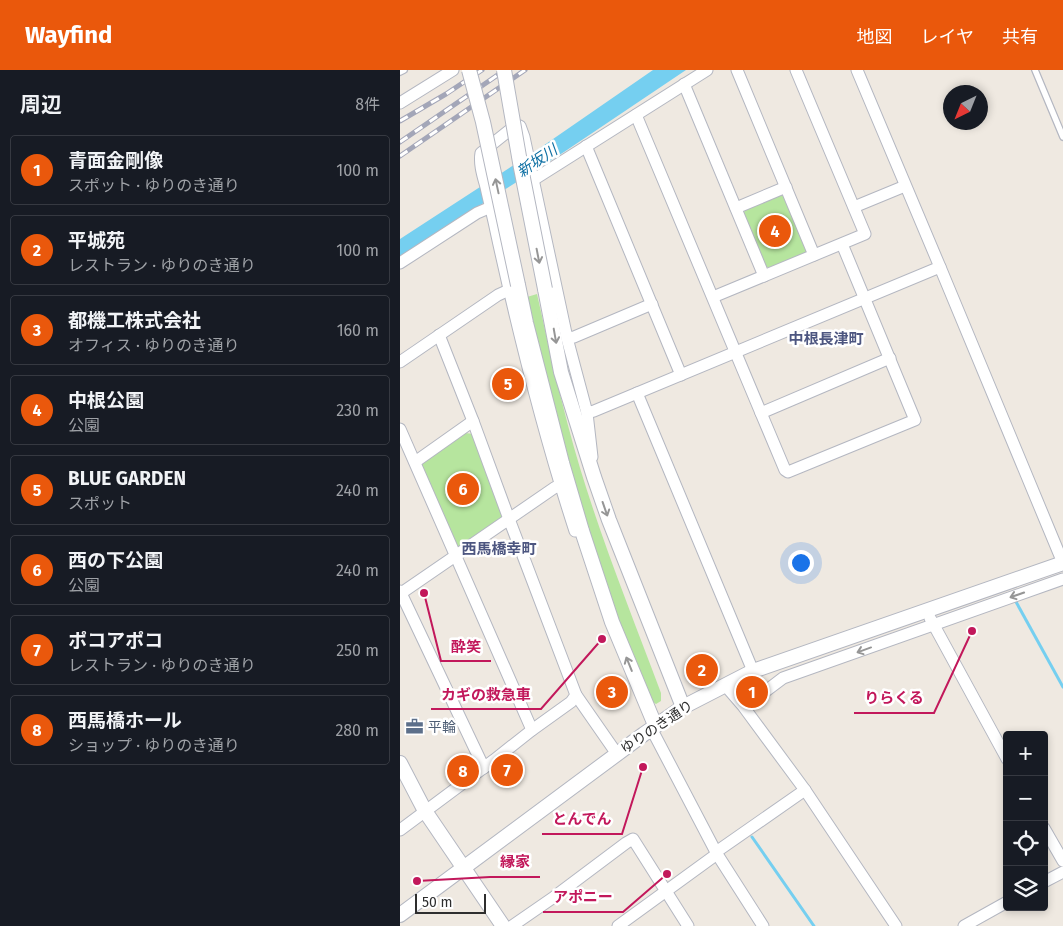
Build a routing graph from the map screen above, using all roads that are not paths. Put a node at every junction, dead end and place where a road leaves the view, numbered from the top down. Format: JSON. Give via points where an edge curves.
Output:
{"nodes":[{"id":1,"x":404,"y":70,"type":"edge"},
{"id":2,"x":453,"y":70,"type":"edge"},
{"id":3,"x":469,"y":70,"type":"edge"},
{"id":4,"x":504,"y":70,"type":"edge"},
{"id":5,"x":707,"y":70,"type":"edge"},
{"id":6,"x":737,"y":70,"type":"edge"},
{"id":7,"x":796,"y":70,"type":"edge"},
{"id":8,"x":857,"y":70,"type":"edge"},
{"id":9,"x":1035,"y":70,"type":"edge"},
{"id":10,"x":400,"y":72,"type":"edge"},
{"id":11,"x":684,"y":84,"type":"junction"},
{"id":12,"x":400,"y":104,"type":"edge"},
{"id":13,"x":636,"y":115,"type":"junction"},
{"id":14,"x":1063,"y":137,"type":"edge"},
{"id":15,"x":586,"y":146,"type":"junction"},
{"id":16,"x":533,"y":180,"type":"junction"},
{"id":17,"x":906,"y":186,"type":"junction"},
{"id":18,"x":786,"y":187,"type":"junction"},
{"id":19,"x":491,"y":207,"type":"junction"},
{"id":20,"x":854,"y":207,"type":"junction"},
{"id":21,"x":736,"y":208,"type":"junction"},
{"id":22,"x":842,"y":244,"type":"junction"},
{"id":23,"x":814,"y":255,"type":"junction"},
{"id":24,"x":400,"y":263,"type":"edge"},
{"id":25,"x":940,"y":267,"type":"junction"},
{"id":26,"x":764,"y":276,"type":"junction"},
{"id":27,"x":514,"y":287,"type":"junction"},
{"id":28,"x":713,"y":297,"type":"junction"},
{"id":29,"x":865,"y":298,"type":"junction"},
{"id":30,"x":652,"y":304,"type":"junction"},
{"id":31,"x":439,"y":335,"type":"junction"},
{"id":32,"x":566,"y":338,"type":"junction"},
{"id":33,"x":736,"y":352,"type":"junction"},
{"id":34,"x":890,"y":358,"type":"junction"},
{"id":35,"x":400,"y":362,"type":"edge"},
{"id":36,"x":681,"y":375,"type":"junction"},
{"id":37,"x":637,"y":393,"type":"junction"},
{"id":38,"x":587,"y":413,"type":"junction"},
{"id":39,"x":761,"y":413,"type":"junction"},
{"id":40,"x":474,"y":422,"type":"junction"},
{"id":41,"x":400,"y":429,"type":"edge"},
{"id":42,"x":415,"y":462,"type":"junction"},
{"id":43,"x":594,"y":477,"type":"junction"},
{"id":44,"x":560,"y":486,"type":"junction"},
{"id":45,"x":509,"y":519,"type":"junction"},
{"id":46,"x":456,"y":556,"type":"junction"},
{"id":47,"x":1063,"y":563,"type":"edge"},
{"id":48,"x":1063,"y":579,"type":"edge"},
{"id":49,"x":400,"y":593,"type":"edge"},
{"id":50,"x":604,"y":600,"type":"junction"},
{"id":51,"x":926,"y":610,"type":"junction"},
{"id":52,"x":934,"y":625,"type":"junction"},
{"id":53,"x":753,"y":672,"type":"junction"},
{"id":54,"x":727,"y":684,"type":"junction"},
{"id":55,"x":576,"y":695,"type":"junction"},
{"id":56,"x":737,"y":698,"type":"junction"},
{"id":57,"x":683,"y":707,"type":"junction"},
{"id":58,"x":653,"y":727,"type":"junction"},
{"id":59,"x":532,"y":730,"type":"junction"},
{"id":60,"x":1003,"y":752,"type":"edge"},
{"id":61,"x":617,"y":754,"type":"junction"},
{"id":62,"x":400,"y":763,"type":"edge"},
{"id":63,"x":484,"y":768,"type":"junction"},
{"id":64,"x":805,"y":790,"type":"junction"},
{"id":65,"x":425,"y":811,"type":"junction"},
{"id":66,"x":400,"y":830,"type":"edge"},
{"id":67,"x":1048,"y":835,"type":"edge"},
{"id":68,"x":717,"y":853,"type":"junction"},
{"id":69,"x":1063,"y":861,"type":"edge"},
{"id":70,"x":464,"y":868,"type":"junction"},
{"id":71,"x":1063,"y":872,"type":"edge"},
{"id":72,"x":1048,"y":880,"type":"edge"},
{"id":73,"x":666,"y":891,"type":"junction"},
{"id":74,"x":1003,"y":904,"type":"edge"},
{"id":75,"x":400,"y":915,"type":"edge"},
{"id":76,"x":503,"y":926,"type":"edge"},
{"id":77,"x":512,"y":926,"type":"edge"},
{"id":78,"x":618,"y":926,"type":"edge"},
{"id":79,"x":688,"y":926,"type":"edge"},
{"id":80,"x":762,"y":926,"type":"edge"},
{"id":81,"x":896,"y":926,"type":"edge"},
{"id":82,"x":964,"y":926,"type":"edge"}],
"edges":[{"from":1,"to":10,"type":"lane"},
{"from":2,"to":12,"type":"street"},
{"from":27,"to":3,"type":"street","one_way":true,"bridge":true,"via":[[483,122]]},
{"from":4,"to":43,"type":"street","one_way":true,"bridge":true,"via":[[561,372]]},
{"from":5,"to":11,"type":"street"},
{"from":6,"to":18,"type":"street"},
{"from":7,"to":20,"type":"street"},
{"from":8,"to":17,"type":"street"},
{"from":9,"to":14,"type":"lane"},
{"from":11,"to":13,"type":"street"},
{"from":11,"to":21,"type":"street"},
{"from":13,"to":15,"type":"street"},
{"from":13,"to":28,"type":"street"},
{"from":15,"to":16,"type":"street"},
{"from":15,"to":30,"type":"street"},
{"from":16,"to":19,"type":"street","via":[[520,126],[516,125],[481,153]]},
{"from":16,"to":32,"type":"street"},
{"from":17,"to":20,"type":"street"},
{"from":17,"to":25,"type":"street"},
{"from":18,"to":21,"type":"street"},
{"from":18,"to":23,"type":"street"},
{"from":19,"to":24,"type":"street"},
{"from":19,"to":27,"type":"street"},
{"from":20,"to":22,"type":"street","via":[[865,234]]},
{"from":21,"to":26,"type":"street"},
{"from":22,"to":23,"type":"street"},
{"from":22,"to":29,"type":"street"},
{"from":23,"to":26,"type":"street"},
{"from":25,"to":29,"type":"street"},
{"from":25,"to":47,"type":"street"},
{"from":26,"to":28,"type":"street"},
{"from":27,"to":31,"type":"street"},
{"from":27,"to":44,"type":"street","via":[[528,368]]},
{"from":27,"to":50,"type":"street"},
{"from":28,"to":33,"type":"street"},
{"from":29,"to":33,"type":"street"},
{"from":29,"to":34,"type":"street"},
{"from":30,"to":32,"type":"street"},
{"from":30,"to":36,"type":"street"},
{"from":31,"to":35,"type":"street"},
{"from":31,"to":40,"type":"street"},
{"from":32,"to":38,"type":"street"},
{"from":33,"to":36,"type":"street"},
{"from":33,"to":39,"type":"street"},
{"from":34,"to":39,"type":"street"},
{"from":34,"to":39,"type":"street","via":[[916,420],[788,472]]},
{"from":36,"to":37,"type":"street"},
{"from":37,"to":38,"type":"street"},
{"from":37,"to":53,"type":"street"},
{"from":38,"to":43,"type":"street"},
{"from":40,"to":42,"type":"street"},
{"from":40,"to":45,"type":"street"},
{"from":41,"to":42,"type":"street"},
{"from":42,"to":46,"type":"street"},
{"from":43,"to":57,"type":"street","one_way":true},
{"from":44,"to":45,"type":"street"},
{"from":44,"to":50,"type":"street","via":[[580,546]]},
{"from":45,"to":46,"type":"street"},
{"from":45,"to":55,"type":"street"},
{"from":46,"to":49,"type":"street"},
{"from":46,"to":59,"type":"street"},
{"from":47,"to":51,"type":"street","name":"ゆりのき通り"},
{"from":48,"to":52,"type":"street","one_way":true},
{"from":49,"to":63,"type":"street"},
{"from":58,"to":50,"type":"street","one_way":true},
{"from":51,"to":52,"type":"street"},
{"from":51,"to":53,"type":"street","name":"ゆりのき通り"},
{"from":52,"to":56,"type":"street","one_way":true,"via":[[783,678],[758,696]]},
{"from":52,"to":60,"type":"street"},
{"from":53,"to":54,"type":"street","name":"ゆりのき通り"},
{"from":54,"to":56,"type":"street"},
{"from":54,"to":57,"type":"street","name":"ゆりのき通り"},
{"from":55,"to":59,"type":"street"},
{"from":55,"to":61,"type":"street"},
{"from":56,"to":64,"type":"street"},
{"from":57,"to":58,"type":"street","name":"ゆりのき通り"},
{"from":58,"to":61,"type":"street","name":"ゆりのき通り"},
{"from":58,"to":68,"type":"street"},
{"from":59,"to":63,"type":"street"},
{"from":61,"to":70,"type":"street","name":"ゆりのき通り"},
{"from":62,"to":65,"type":"street"},
{"from":63,"to":65,"type":"street"},
{"from":64,"to":68,"type":"street"},
{"from":64,"to":81,"type":"street"},
{"from":65,"to":66,"type":"street"},
{"from":65,"to":70,"type":"street"},
{"from":67,"to":69,"type":"street"},
{"from":68,"to":73,"type":"street"},
{"from":68,"to":80,"type":"street"},
{"from":70,"to":75,"type":"street","name":"ゆりのき通り"},
{"from":70,"to":76,"type":"street"},
{"from":71,"to":72,"type":"street"},
{"from":73,"to":77,"type":"street","via":[[633,839]]},
{"from":73,"to":78,"type":"street"},
{"from":73,"to":79,"type":"street"},
{"from":74,"to":82,"type":"street"}]}
